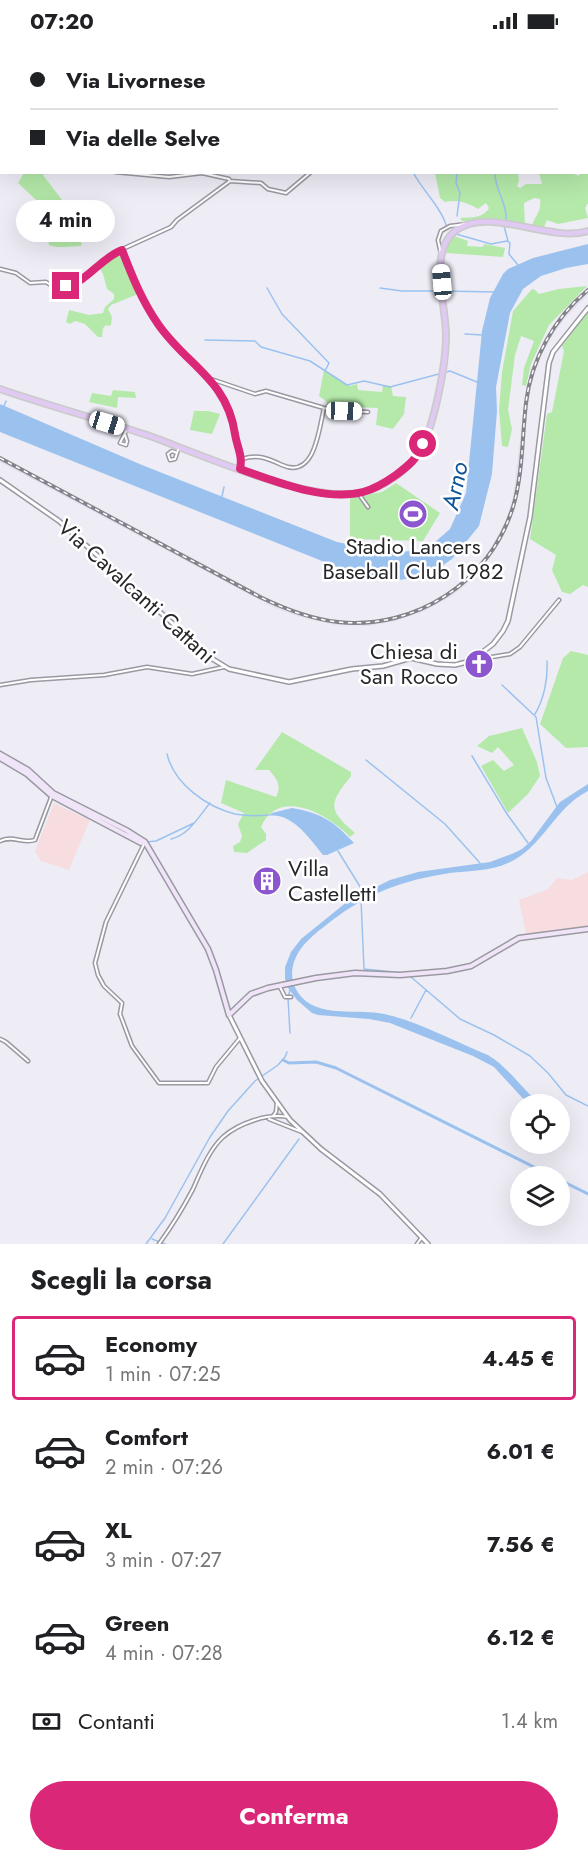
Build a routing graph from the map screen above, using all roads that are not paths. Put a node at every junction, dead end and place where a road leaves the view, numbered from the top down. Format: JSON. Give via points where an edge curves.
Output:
{"nodes":[{"id":1,"x":205,"y":42,"type":"edge"},
{"id":2,"x":211,"y":42,"type":"edge"},
{"id":3,"x":137,"y":174,"type":"edge"},
{"id":4,"x":194,"y":174,"type":"edge"},
{"id":5,"x":206,"y":174,"type":"edge"},
{"id":6,"x":309,"y":174,"type":"edge"},
{"id":7,"x":230,"y":181,"type":"junction"},
{"id":8,"x":470,"y":224,"type":"junction"},
{"id":9,"x":588,"y":231,"type":"edge"},
{"id":10,"x":122,"y":250,"type":"junction"},
{"id":11,"x":441,"y":255,"type":"junction"},
{"id":12,"x":0,"y":269,"type":"edge"},
{"id":13,"x":588,"y":308,"type":"edge"},
{"id":14,"x":210,"y":379,"type":"junction"},
{"id":15,"x":0,"y":389,"type":"edge"},
{"id":16,"x":324,"y":408,"type":"junction"},
{"id":17,"x":368,"y":412,"type":"dead end"},
{"id":18,"x":171,"y":444,"type":"junction"},
{"id":19,"x":180,"y":447,"type":"junction"},
{"id":20,"x":168,"y":454,"type":"junction"},
{"id":21,"x":177,"y":456,"type":"junction"},
{"id":22,"x":242,"y":459,"type":"junction"},
{"id":23,"x":240,"y":469,"type":"junction"},
{"id":24,"x":0,"y":480,"type":"edge"},
{"id":25,"x":365,"y":492,"type":"junction"},
{"id":26,"x":358,"y":494,"type":"junction"},
{"id":27,"x":363,"y":499,"type":"junction"},
{"id":28,"x":368,"y":507,"type":"dead end"},
{"id":29,"x":559,"y":600,"type":"dead end"},
{"id":30,"x":471,"y":661,"type":"junction"},
{"id":31,"x":224,"y":667,"type":"junction"},
{"id":32,"x":0,"y":685,"type":"edge"},
{"id":33,"x":0,"y":756,"type":"edge"},
{"id":34,"x":52,"y":794,"type":"junction"},
{"id":35,"x":0,"y":841,"type":"edge"},
{"id":36,"x":144,"y":843,"type":"junction"},
{"id":37,"x":588,"y":929,"type":"edge"},
{"id":38,"x":281,"y":985,"type":"junction"},
{"id":39,"x":291,"y":997,"type":"dead end"},
{"id":40,"x":229,"y":1015,"type":"junction"},
{"id":41,"x":240,"y":1038,"type":"junction"},
{"id":42,"x":0,"y":1039,"type":"edge"},
{"id":43,"x":28,"y":1061,"type":"dead end"},
{"id":44,"x":277,"y":1102,"type":"junction"},
{"id":45,"x":290,"y":1118,"type":"junction"},
{"id":46,"x":266,"y":1119,"type":"junction"},
{"id":47,"x":278,"y":1122,"type":"junction"},
{"id":48,"x":302,"y":1132,"type":"junction"},
{"id":49,"x":422,"y":1238,"type":"junction"},
{"id":50,"x":159,"y":1244,"type":"edge"},
{"id":51,"x":417,"y":1244,"type":"edge"},
{"id":52,"x":428,"y":1244,"type":"edge"}],
"edges":[{"from":1,"to":2,"type":"street"},
{"from":3,"to":4,"type":"street"},
{"from":5,"to":7,"type":"street"},
{"from":6,"to":7,"type":"street","via":[[286,193],[261,183]]},
{"from":7,"to":10,"type":"street","via":[[171,227]]},
{"from":8,"to":9,"type":"main road","via":[[494,223],[571,235]]},
{"from":8,"to":11,"type":"main road","via":[[451,234]]},
{"from":8,"to":11,"type":"street","via":[[459,223],[441,231]]},
{"from":10,"to":12,"type":"street","via":[[73,285],[30,283],[16,273]]},
{"from":10,"to":14,"type":"street","via":[[158,324]]},
{"from":11,"to":25,"type":"main road","via":[[446,341],[439,391],[420,452],[396,475]]},
{"from":13,"to":30,"type":"street","via":[[552,352],[549,363],[530,517],[508,621],[493,644]]},
{"from":14,"to":16,"type":"street","via":[[255,394],[266,391]]},
{"from":14,"to":22,"type":"street","via":[[231,413]]},
{"from":15,"to":18,"type":"main road"},
{"from":16,"to":17,"type":"street"},
{"from":16,"to":22,"type":"street","via":[[306,464],[293,468],[259,456]]},
{"from":18,"to":19,"type":"main road"},
{"from":18,"to":20,"type":"street"},
{"from":19,"to":21,"type":"street"},
{"from":19,"to":23,"type":"main road"},
{"from":20,"to":21,"type":"street","via":[[173,451]]},
{"from":20,"to":21,"type":"street","via":[[171,460]]},
{"from":22,"to":23,"type":"street"},
{"from":23,"to":26,"type":"main road","via":[[308,490]]},
{"from":24,"to":31,"type":"street","name":"Via Cavalcanti Cattani","via":[[59,521]]},
{"from":25,"to":26,"type":"main road"},
{"from":25,"to":27,"type":"street"},
{"from":26,"to":27,"type":"street"},
{"from":27,"to":28,"type":"street"},
{"from":29,"to":30,"type":"street","via":[[510,654]]},
{"from":30,"to":31,"type":"street","name":"Via Cavalcanti Cattani","via":[[446,665],[411,658],[289,682]]},
{"from":31,"to":32,"type":"street","via":[[192,674],[147,667]]},
{"from":33,"to":34,"type":"main road"},
{"from":34,"to":35,"type":"street","via":[[35,840],[11,837]]},
{"from":34,"to":36,"type":"main road","via":[[126,830]]},
{"from":36,"to":40,"type":"main road","via":[[208,949]]},
{"from":36,"to":41,"type":"street","via":[[106,922],[95,963],[100,980],[123,1005],[120,1014],[132,1046],[159,1083],[208,1083]]},
{"from":37,"to":38,"type":"main road","via":[[519,938],[471,966],[447,972],[355,973]]},
{"from":38,"to":39,"type":"street","via":[[285,997]]},
{"from":38,"to":40,"type":"main road","via":[[251,994]]},
{"from":40,"to":41,"type":"street"},
{"from":41,"to":44,"type":"street"},
{"from":42,"to":43,"type":"street"},
{"from":44,"to":45,"type":"street"},
{"from":44,"to":46,"type":"street","via":[[275,1114]]},
{"from":45,"to":46,"type":"street"},
{"from":45,"to":47,"type":"street"},
{"from":45,"to":48,"type":"street"},
{"from":46,"to":47,"type":"street"},
{"from":46,"to":50,"type":"street","via":[[247,1123],[222,1137]]},
{"from":47,"to":48,"type":"street"},
{"from":48,"to":49,"type":"street","via":[[380,1194]]},
{"from":49,"to":51,"type":"street"},
{"from":49,"to":52,"type":"street"}]}
